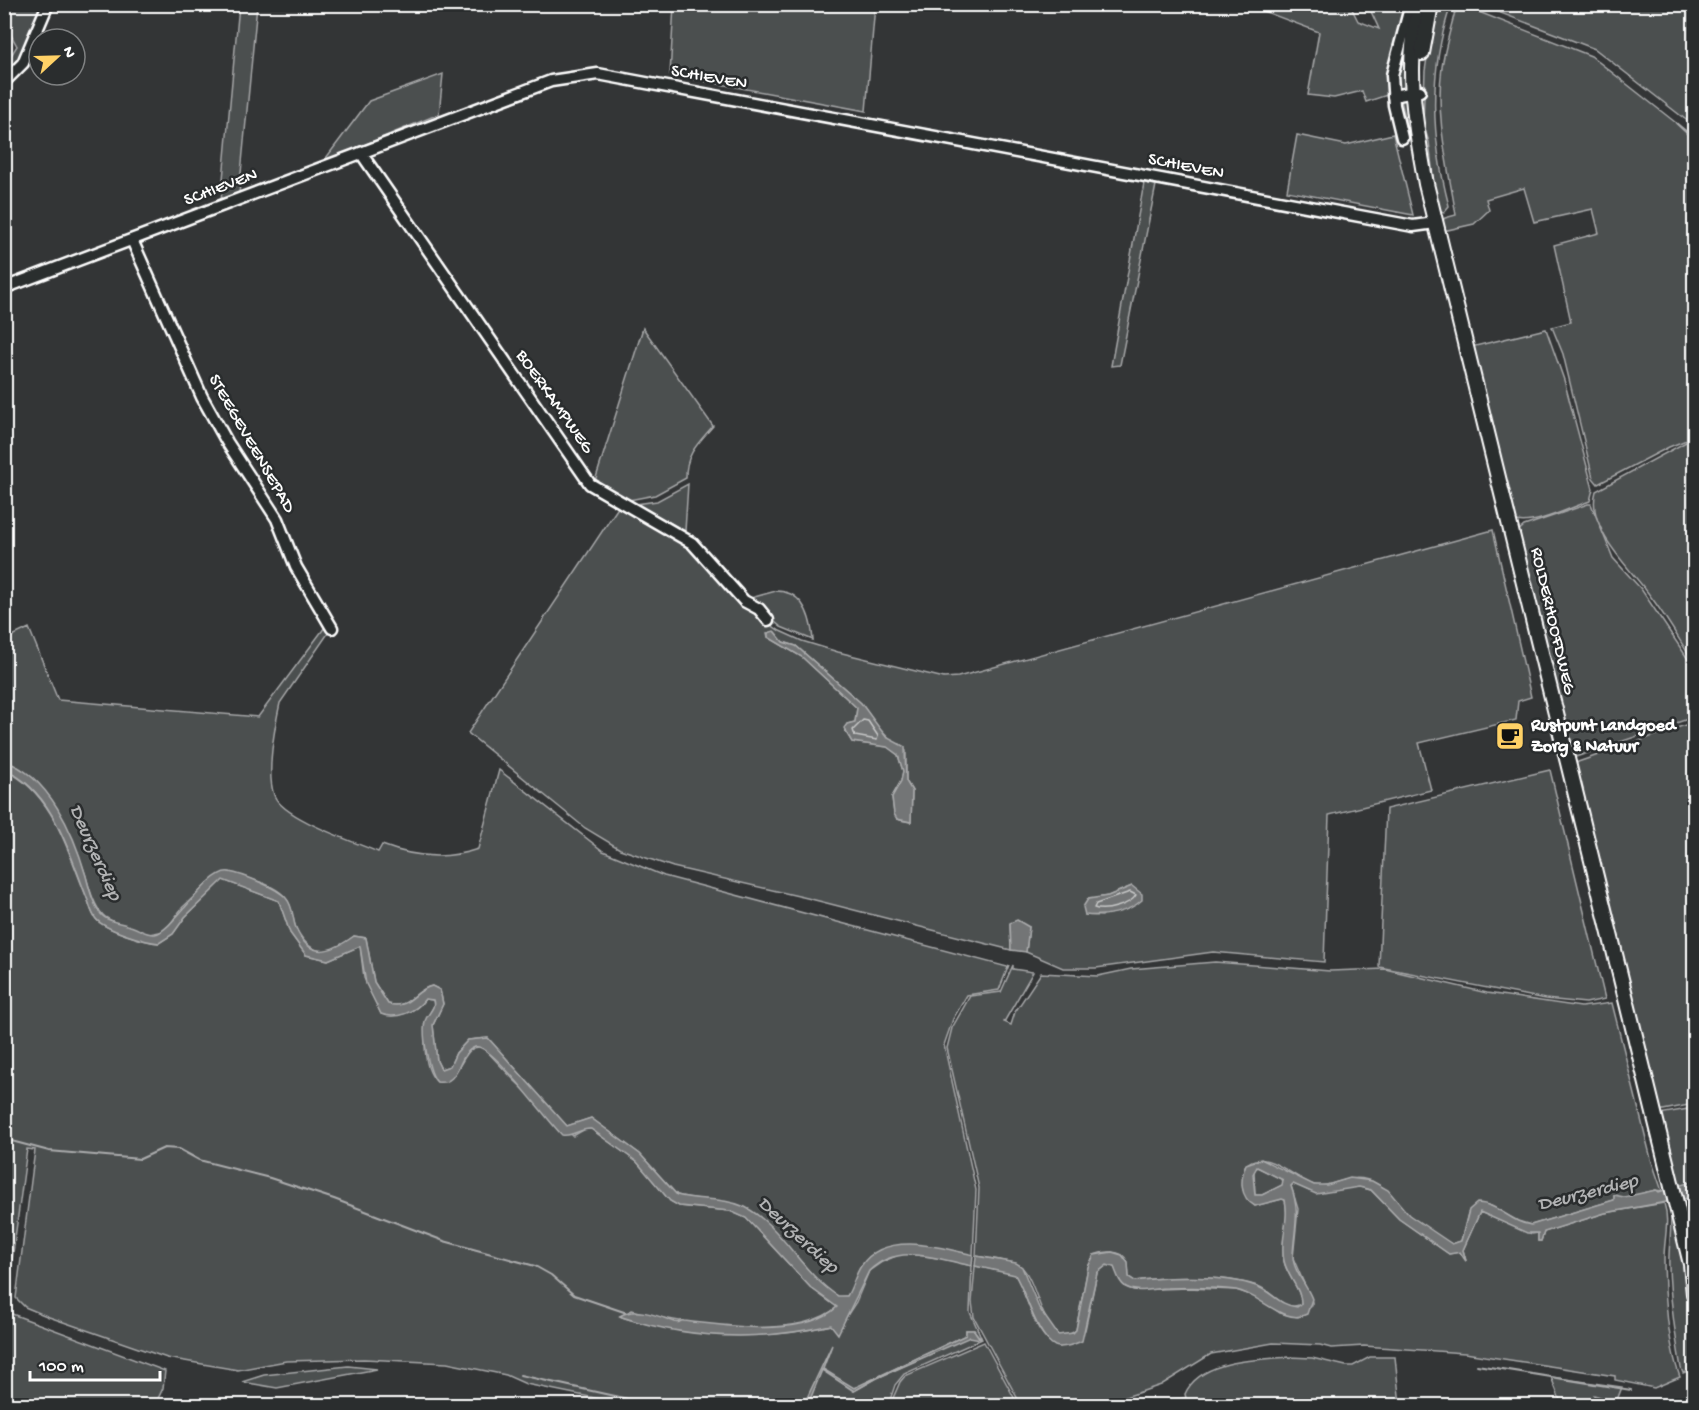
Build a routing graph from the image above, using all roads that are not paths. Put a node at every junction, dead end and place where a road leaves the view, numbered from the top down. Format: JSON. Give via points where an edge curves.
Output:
{"nodes":[{"id":1,"x":48,"y":4,"type":"edge"},
{"id":2,"x":1411,"y":4,"type":"edge"},
{"id":3,"x":1420,"y":4,"type":"edge"},
{"id":4,"x":1431,"y":4,"type":"edge"},
{"id":5,"x":4,"y":82,"type":"edge"},
{"id":6,"x":1416,"y":92,"type":"junction"},
{"id":7,"x":1393,"y":96,"type":"junction"},
{"id":8,"x":1402,"y":138,"type":"dead end"},
{"id":9,"x":361,"y":153,"type":"junction"},
{"id":10,"x":1435,"y":223,"type":"junction"},
{"id":11,"x":132,"y":240,"type":"junction"},
{"id":12,"x":4,"y":288,"type":"edge"},
{"id":13,"x":768,"y":620,"type":"dead end"},
{"id":14,"x":332,"y":628,"type":"dead end"},
{"id":15,"x":1695,"y":1294,"type":"edge"}],
"edges":[{"from":1,"to":5,"type":"street","via":[[23,63]]},
{"from":2,"to":7,"type":"street","via":[[1392,75]]},
{"from":3,"to":6,"type":"main road","name":"ROLDERHOOFDWEG","via":[[1415,27]]},
{"from":4,"to":6,"type":"main road","name":"ROLDERHOOFDWEG"},
{"from":6,"to":7,"type":"street"},
{"from":6,"to":10,"type":"main road","name":"ROLDERHOOFDWEG","via":[[1418,139]]},
{"from":7,"to":8,"type":"street"},
{"from":9,"to":10,"type":"street","name":"SCHIEVEN","via":[[551,81],[598,74],[1413,226]]},
{"from":9,"to":11,"type":"street","name":"SCHIEVEN"},
{"from":9,"to":13,"type":"street","name":"BOERKAMPWEG","via":[[590,484],[692,543],[744,601],[759,609]]},
{"from":10,"to":15,"type":"main road","name":"ROLDERHOOFDWEG","via":[[1672,1184]]},
{"from":11,"to":12,"type":"street","name":"SCHIEVEN"},
{"from":11,"to":14,"type":"street","name":"STEEGEVEENSEPAD","via":[[202,397],[277,519],[296,567]]}]}
